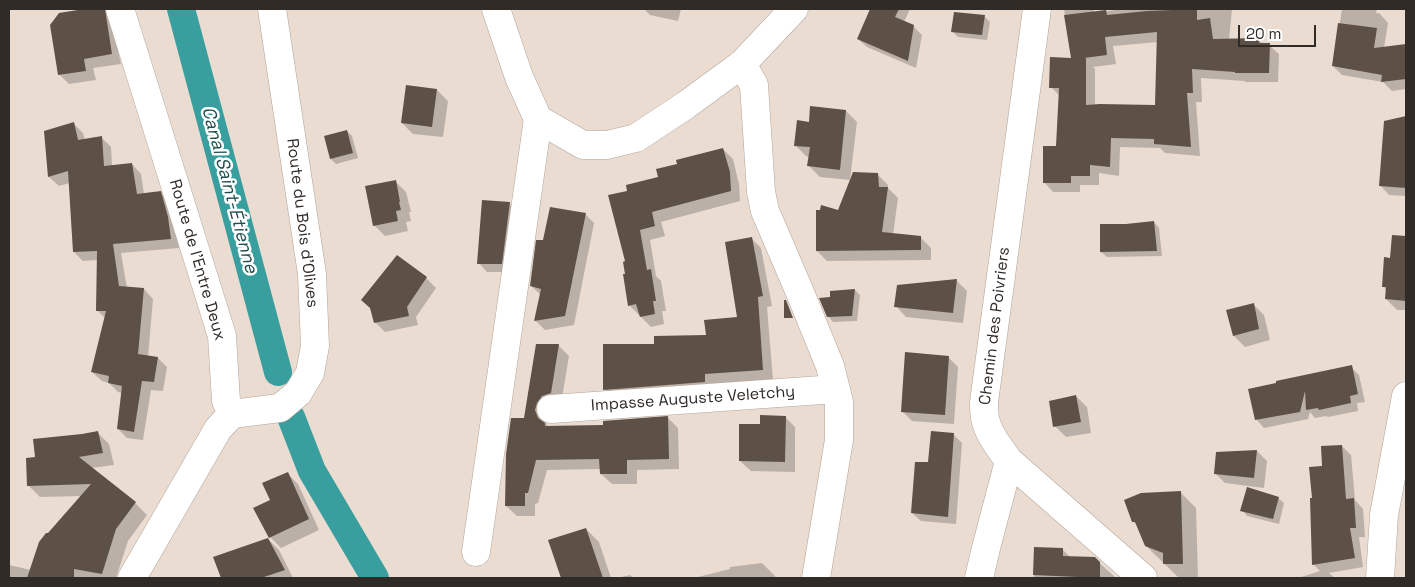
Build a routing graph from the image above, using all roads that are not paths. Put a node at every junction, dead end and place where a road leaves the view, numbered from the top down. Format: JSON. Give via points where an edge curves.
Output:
{"nodes":[{"id":1,"x":120,"y":9,"type":"edge"},
{"id":2,"x":272,"y":9,"type":"edge"},
{"id":3,"x":496,"y":9,"type":"edge"},
{"id":4,"x":794,"y":9,"type":"edge"},
{"id":5,"x":1038,"y":9,"type":"edge"},
{"id":6,"x":742,"y":64,"type":"junction"},
{"id":7,"x":538,"y":120,"type":"junction"},
{"id":8,"x":836,"y":389,"type":"junction"},
{"id":9,"x":1406,"y":396,"type":"edge"},
{"id":10,"x":551,"y":410,"type":"dead end"},
{"id":11,"x":232,"y":414,"type":"junction"},
{"id":12,"x":1009,"y":461,"type":"junction"},
{"id":13,"x":476,"y":552,"type":"dead end"},
{"id":14,"x":132,"y":578,"type":"edge"},
{"id":15,"x":816,"y":578,"type":"edge"},
{"id":16,"x":979,"y":578,"type":"edge"},
{"id":17,"x":1143,"y":578,"type":"edge"},
{"id":18,"x":1380,"y":578,"type":"edge"}],
"edges":[{"from":1,"to":11,"type":"street","name":"Route de l'Entre Deux","via":[[222,336],[226,401]]},
{"from":2,"to":11,"type":"street","name":"Route du Bois d'Olives","via":[[312,274],[315,346],[310,373],[298,393],[280,408]]},
{"from":3,"to":7,"type":"street","via":[[519,77]]},
{"from":4,"to":6,"type":"street"},
{"from":5,"to":12,"type":"street","name":"Chemin des Poivriers","via":[[984,402],[985,419],[991,434]]},
{"from":6,"to":7,"type":"street","via":[[636,138],[607,145],[583,145]]},
{"from":6,"to":8,"type":"street","via":[[754,85],[765,211],[830,366]]},
{"from":7,"to":13,"type":"street"},
{"from":8,"to":10,"type":"street","name":"Impasse Auguste Veletchy"},
{"from":8,"to":15,"type":"street","via":[[839,440]]},
{"from":9,"to":18,"type":"street","via":[[1384,515]]},
{"from":11,"to":14,"type":"street","via":[[218,429]]},
{"from":12,"to":16,"type":"street"},
{"from":12,"to":17,"type":"street","name":"Chemin des Poivriers"}]}
